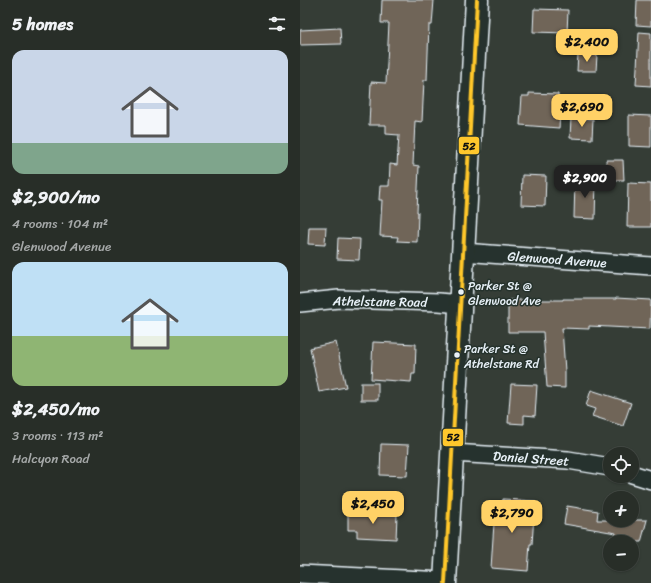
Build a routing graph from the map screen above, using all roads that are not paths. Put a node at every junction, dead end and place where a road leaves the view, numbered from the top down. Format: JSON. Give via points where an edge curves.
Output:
{"nodes":[{"id":1,"x":477,"y":0,"type":"edge"},
{"id":2,"x":463,"y":252,"type":"junction"},
{"id":3,"x":651,"y":266,"type":"edge"},
{"id":4,"x":300,"y":303,"type":"edge"},
{"id":5,"x":460,"y":304,"type":"junction"},
{"id":6,"x":452,"y":453,"type":"junction"},
{"id":7,"x":603,"y":466,"type":"edge"},
{"id":8,"x":639,"y":476,"type":"edge"},
{"id":9,"x":651,"y":480,"type":"edge"},
{"id":10,"x":300,"y":574,"type":"edge"},
{"id":11,"x":445,"y":582,"type":"edge"}],
"edges":[{"from":1,"to":2,"type":"main road"},
{"from":2,"to":3,"type":"street","name":"Glenwood Avenue"},
{"from":2,"to":5,"type":"main road"},
{"from":4,"to":5,"type":"street","name":"Athelstane Road","via":[[339,299]]},
{"from":5,"to":6,"type":"main road"},
{"from":6,"to":7,"type":"street","name":"Daniel Street","via":[[568,460]]},
{"from":6,"to":11,"type":"main road"},
{"from":8,"to":9,"type":"street"},
{"from":10,"to":11,"type":"street"}]}
